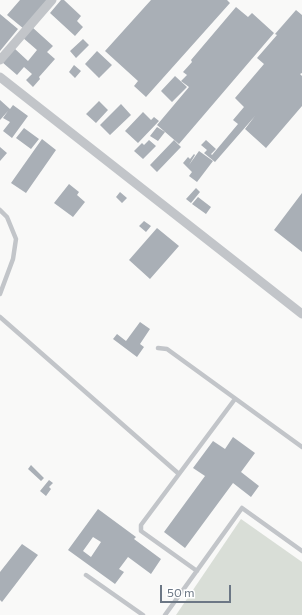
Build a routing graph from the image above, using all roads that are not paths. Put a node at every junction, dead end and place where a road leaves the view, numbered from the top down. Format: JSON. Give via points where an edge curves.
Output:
{"nodes":[{"id":1,"x":52,"y":0,"type":"edge"},
{"id":2,"x":0,"y":60,"type":"edge"},
{"id":3,"x":0,"y":77,"type":"edge"},
{"id":4,"x":0,"y":210,"type":"edge"},
{"id":5,"x":0,"y":294,"type":"edge"},
{"id":6,"x":302,"y":314,"type":"edge"},
{"id":7,"x":0,"y":317,"type":"edge"},
{"id":8,"x":158,"y":348,"type":"dead end"},
{"id":9,"x":235,"y":399,"type":"junction"},
{"id":10,"x":302,"y":447,"type":"edge"},
{"id":11,"x":179,"y":474,"type":"junction"},
{"id":12,"x":302,"y":551,"type":"edge"},
{"id":13,"x":197,"y":571,"type":"junction"},
{"id":14,"x":86,"y":575,"type":"dead end"},
{"id":15,"x":144,"y":615,"type":"edge"},
{"id":16,"x":165,"y":615,"type":"edge"}],
"edges":[{"from":1,"to":2,"type":"street"},
{"from":3,"to":6,"type":"street"},
{"from":4,"to":5,"type":"lane","via":[[7,217],[16,239],[13,258]]},
{"from":7,"to":11,"type":"lane"},
{"from":8,"to":9,"type":"lane","via":[[167,349]]},
{"from":9,"to":10,"type":"lane"},
{"from":9,"to":11,"type":"lane"},
{"from":11,"to":13,"type":"lane","via":[[141,525],[141,531]]},
{"from":12,"to":13,"type":"lane","via":[[242,508]]},
{"from":13,"to":16,"type":"lane"},
{"from":14,"to":15,"type":"lane"}]}
